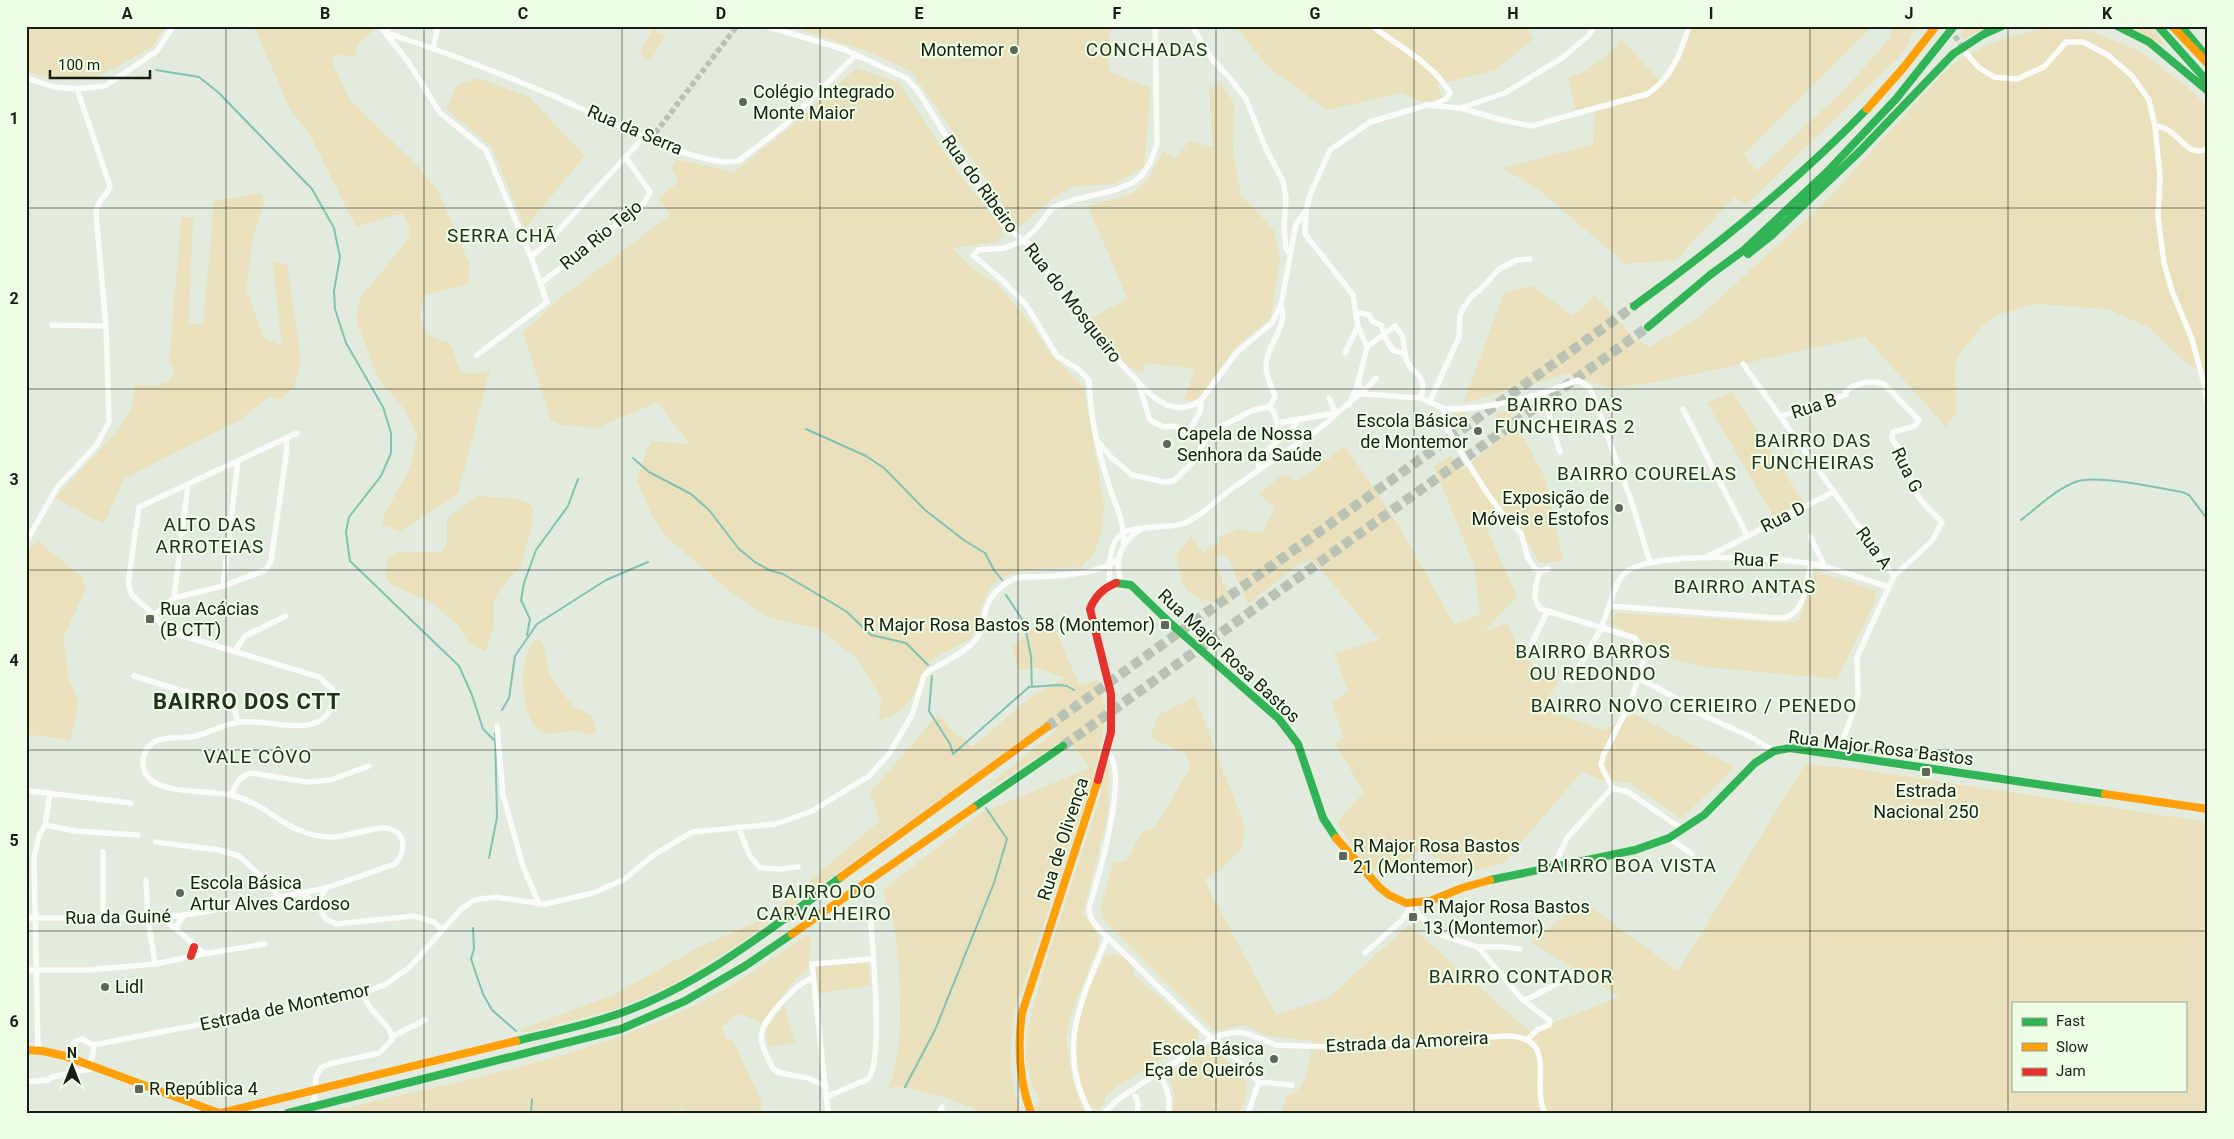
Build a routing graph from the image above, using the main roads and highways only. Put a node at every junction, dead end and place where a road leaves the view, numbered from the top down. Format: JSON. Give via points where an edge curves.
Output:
{"nodes":[{"id":1,"x":1954,"y":26,"type":"edge"},
{"id":2,"x":2002,"y":26,"type":"edge"},
{"id":3,"x":2117,"y":26,"type":"edge"},
{"id":4,"x":2158,"y":26,"type":"edge"},
{"id":5,"x":2172,"y":26,"type":"edge"},
{"id":6,"x":2181,"y":26,"type":"edge"},
{"id":7,"x":1935,"y":27,"type":"edge"},
{"id":8,"x":2208,"y":57,"type":"edge"},
{"id":9,"x":2208,"y":64,"type":"edge"},
{"id":10,"x":2208,"y":82,"type":"edge"},
{"id":11,"x":2208,"y":91,"type":"edge"},
{"id":12,"x":1701,"y":283,"type":"junction"},
{"id":13,"x":1634,"y":306,"type":"tunnel mouth"},
{"id":14,"x":1648,"y":327,"type":"tunnel mouth"},
{"id":15,"x":1115,"y":583,"type":"joint"},
{"id":16,"x":1047,"y":727,"type":"tunnel mouth"},
{"id":17,"x":1063,"y":746,"type":"tunnel mouth"},
{"id":18,"x":2208,"y":809,"type":"edge"},
{"id":19,"x":194,"y":947,"type":"road end"},
{"id":20,"x":191,"y":956,"type":"road end"},
{"id":21,"x":26,"y":1050,"type":"edge"},
{"id":22,"x":220,"y":1113,"type":"edge"},
{"id":23,"x":288,"y":1113,"type":"edge"},
{"id":24,"x":1031,"y":1113,"type":"edge"}],
"edges":[{"from":1,"to":12,"type":"main road","via":[[1896,99],[1853,146],[1763,233]]},
{"from":2,"to":12,"type":"main road","via":[[1966,43],[1947,57],[1889,122],[1775,232],[1754,250]]},
{"from":3,"to":11,"type":"main road","via":[[2149,42]]},
{"from":4,"to":10,"type":"main road"},
{"from":5,"to":9,"type":"main road"},
{"from":6,"to":8,"type":"main road"},
{"from":7,"to":13,"type":"main road","via":[[1858,120],[1814,163],[1742,226]]},
{"from":12,"to":14,"type":"main road"},
{"from":15,"to":18,"type":"main road","name":"Rua Major Rosa Bastos","via":[[1134,587],[1164,618],[1279,719],[1298,744],[1323,818],[1338,841],[1379,887],[1401,901],[1413,904],[1470,886],[1635,850],[1669,838],[1704,815],[1756,763],[1774,751],[1790,748]]},
{"from":15,"to":24,"type":"main road","name":"Rua de Olivença","via":[[1094,598],[1090,609],[1111,694],[1111,732],[1107,752],[1022,1013],[1018,1036],[1019,1073]]},
{"from":16,"to":22,"type":"main road","via":[[738,954],[679,987],[616,1015],[450,1059]]},
{"from":17,"to":23,"type":"main road","via":[[745,966],[685,1001],[620,1030]]},
{"from":19,"to":20,"type":"main road"},
{"from":21,"to":22,"type":"main road","via":[[67,1055]]}]}
